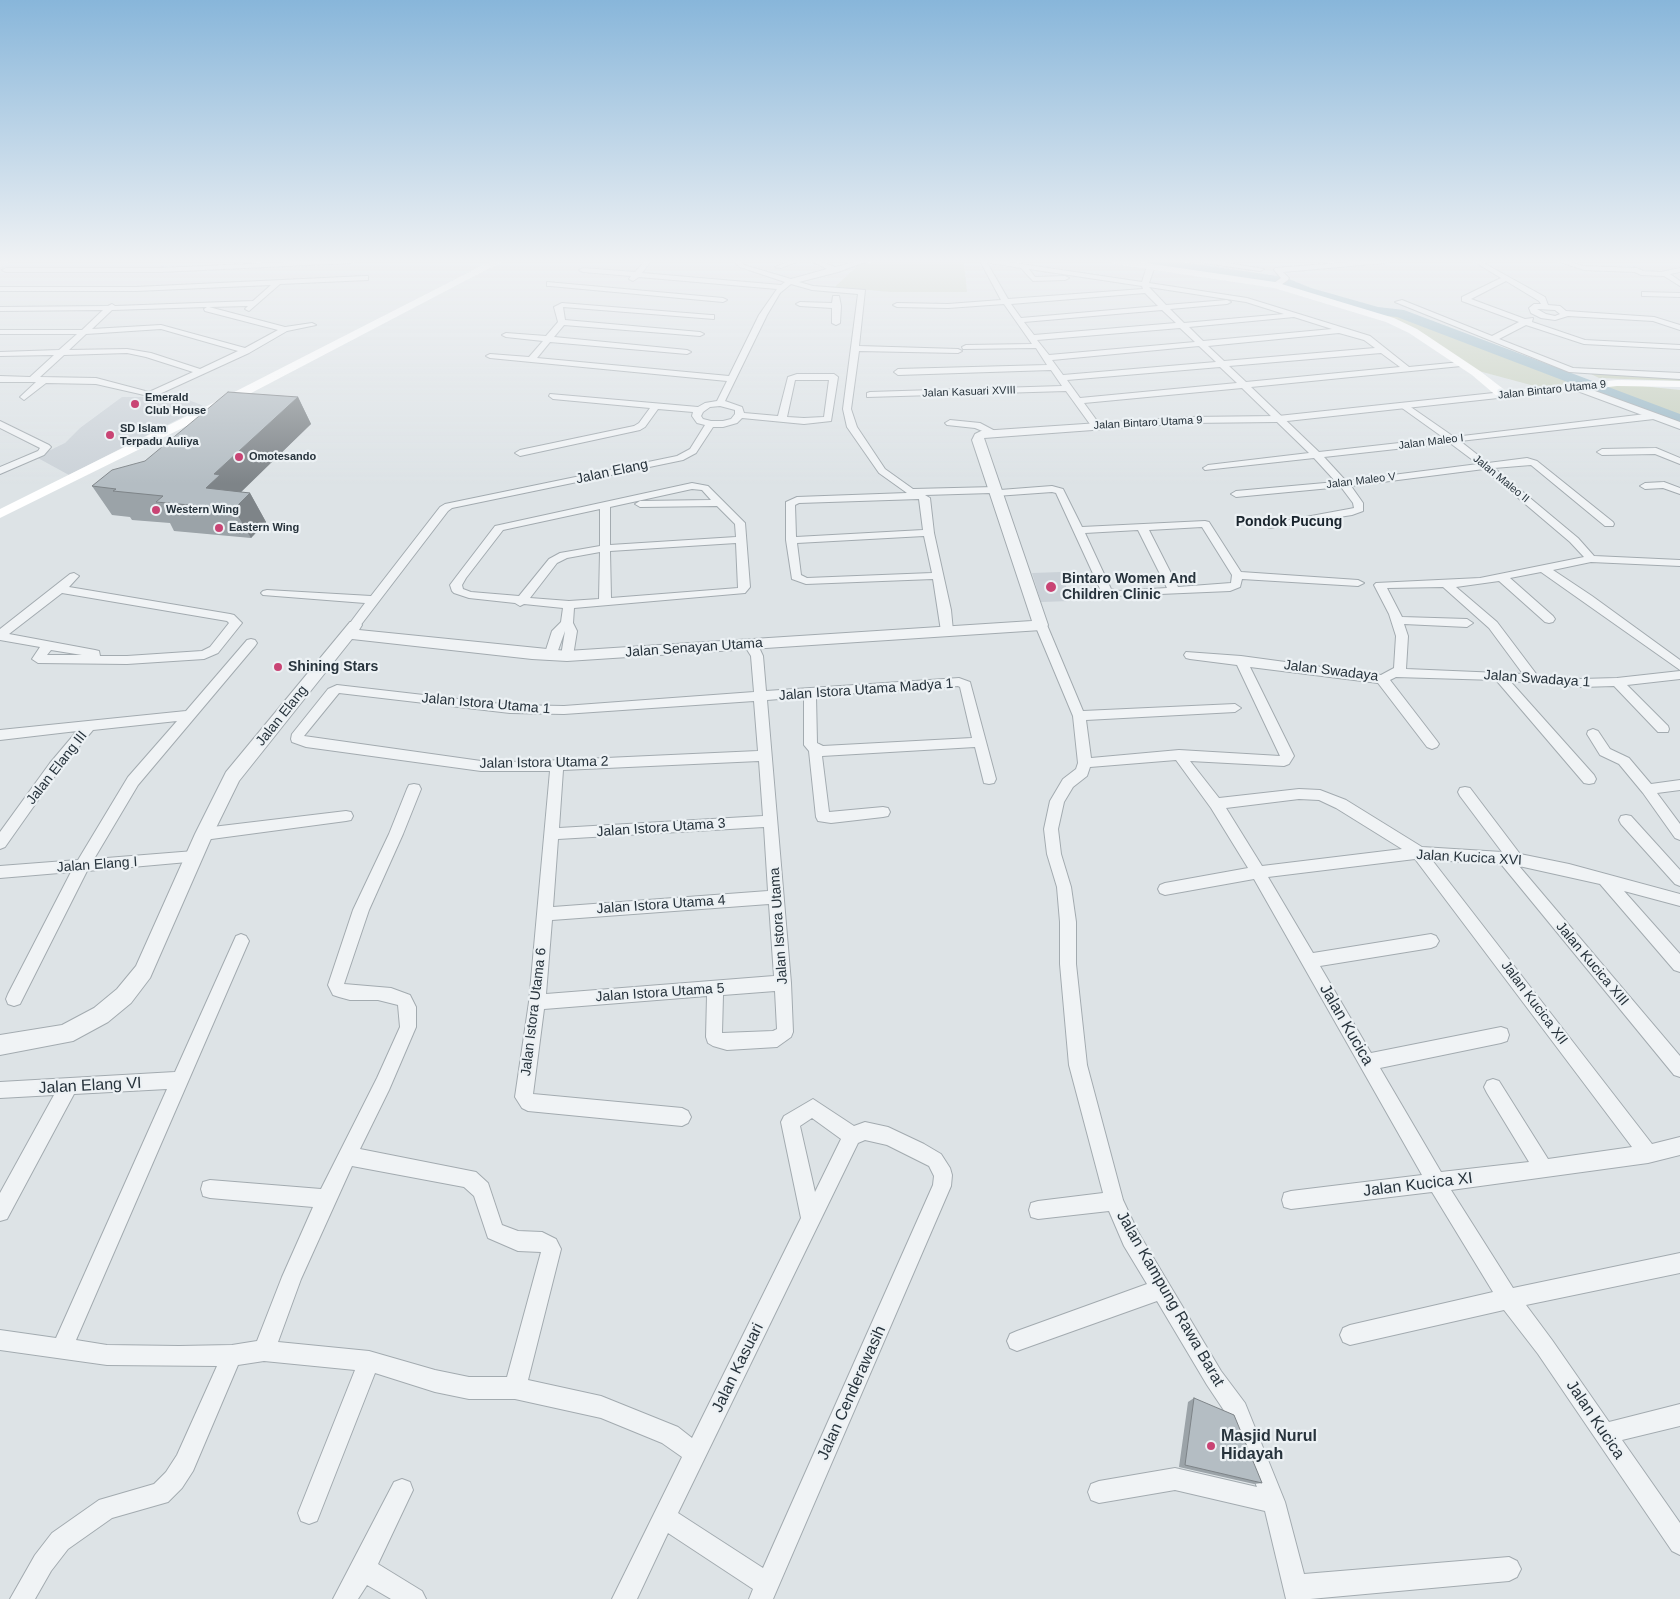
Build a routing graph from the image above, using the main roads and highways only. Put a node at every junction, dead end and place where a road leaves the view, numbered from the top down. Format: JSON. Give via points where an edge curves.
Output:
{"nodes":[{"id":1,"x":353,"y":336,"type":"edge"},
{"id":2,"x":1420,"y":336,"type":"edge"},
{"id":3,"x":1476,"y":373,"type":"junction"},
{"id":4,"x":1603,"y":384,"type":"joint"},
{"id":5,"x":1680,"y":385,"type":"edge"},
{"id":6,"x":1544,"y":391,"type":"junction"},
{"id":7,"x":0,"y":514,"type":"edge"}],
"edges":[{"from":1,"to":7,"type":"main road"},
{"from":2,"to":3,"type":"main road"},
{"from":3,"to":6,"type":"main road"},
{"from":3,"to":6,"type":"main road","name":"Jalan Bintaro Utama 9","via":[[1503,395]]},
{"from":4,"to":5,"type":"main road","name":"Jalan Bintaro Utama 9"},
{"from":4,"to":6,"type":"main road","name":"Jalan Bintaro Utama 9"}]}
